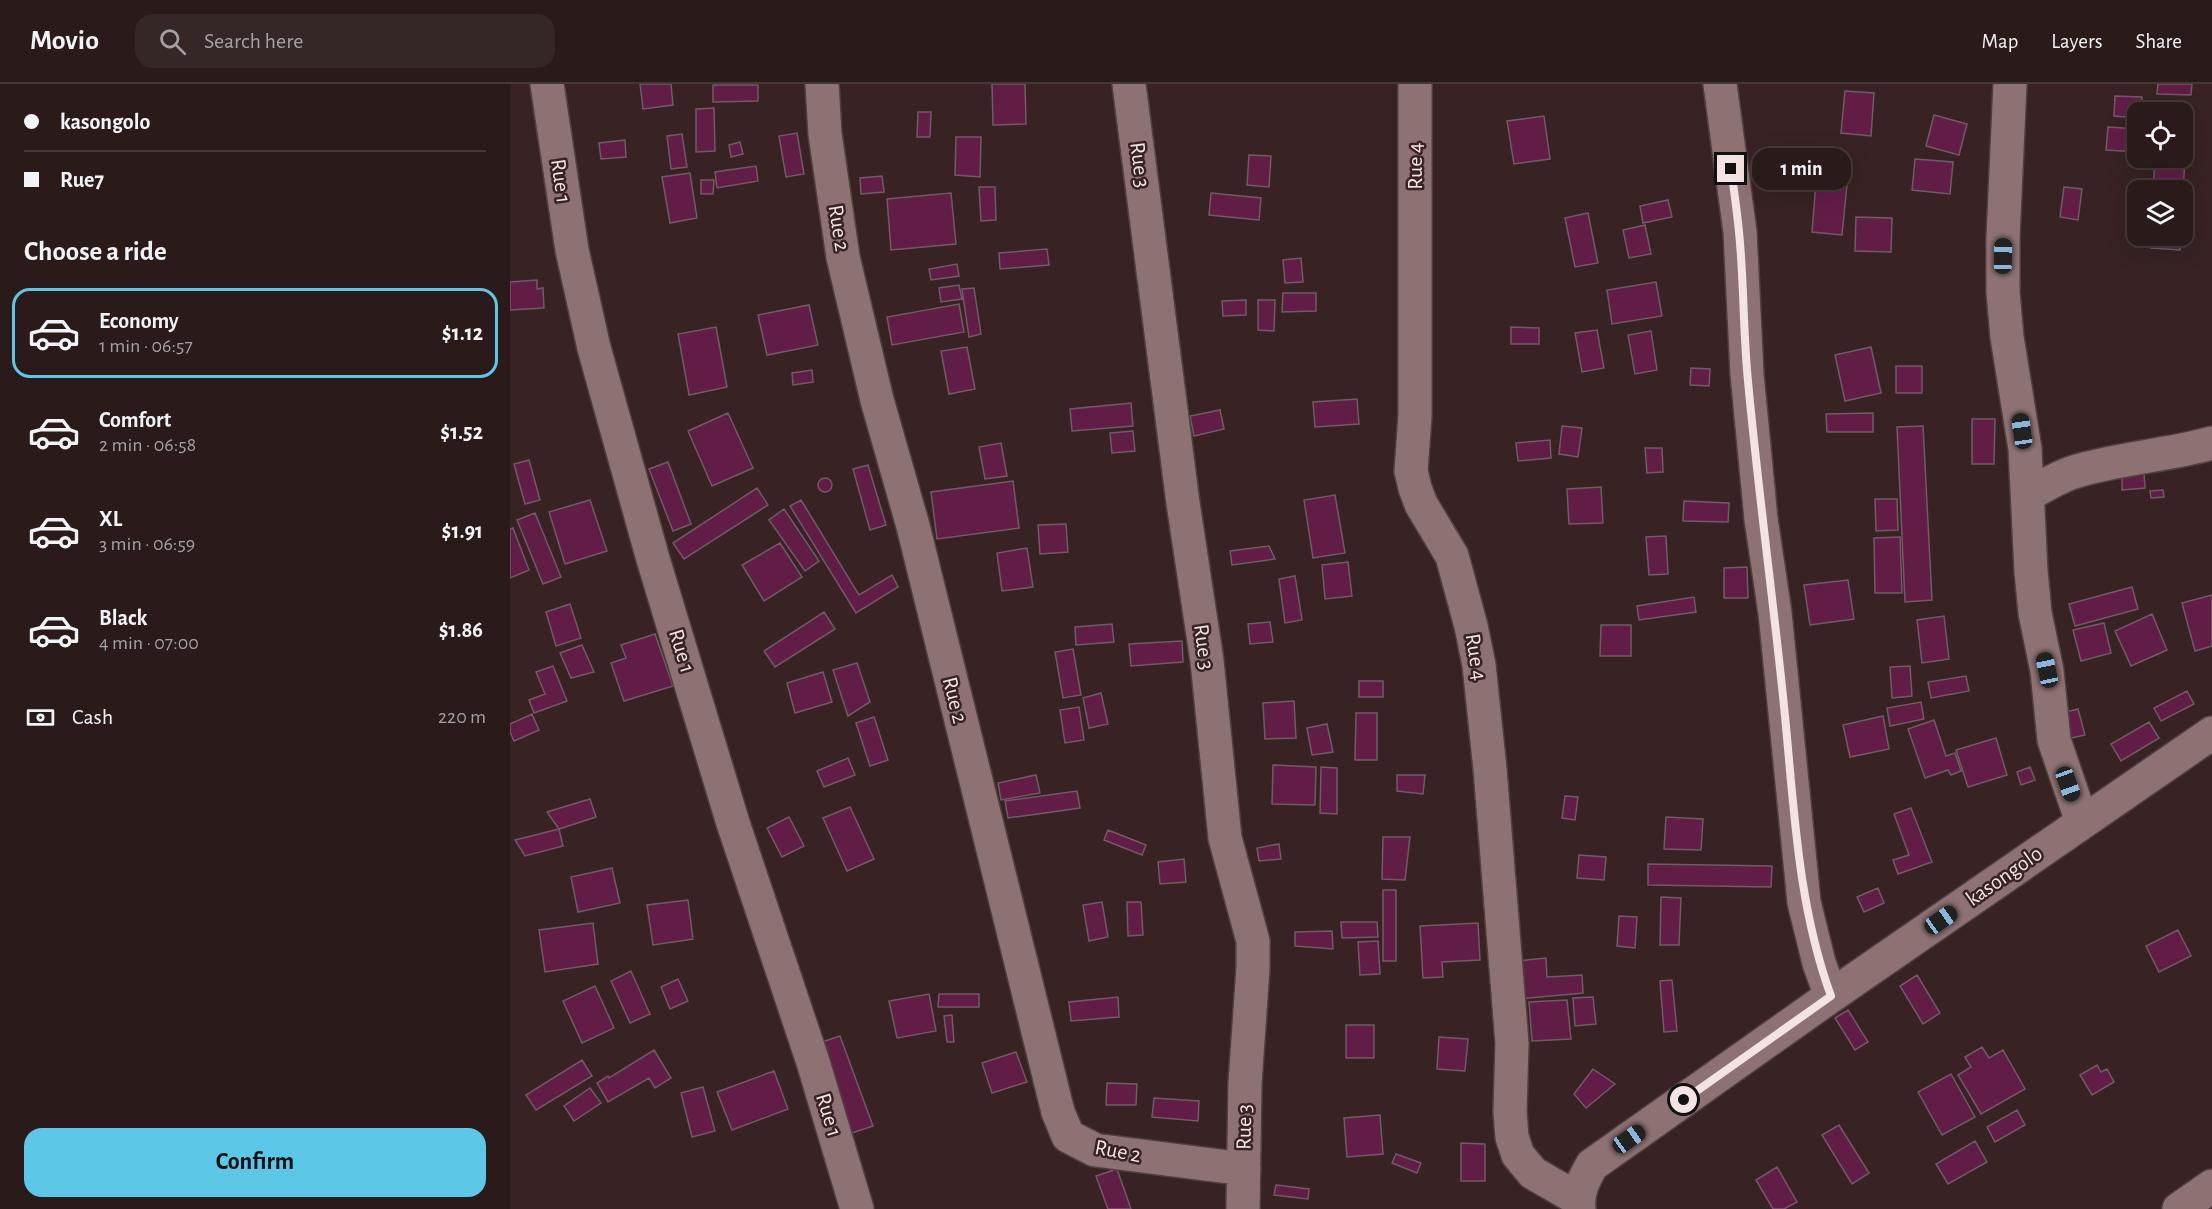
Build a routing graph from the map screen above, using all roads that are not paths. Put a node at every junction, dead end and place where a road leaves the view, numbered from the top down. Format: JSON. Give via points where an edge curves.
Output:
{"nodes":[{"id":1,"x":547,"y":84,"type":"edge"},
{"id":2,"x":822,"y":84,"type":"edge"},
{"id":3,"x":1129,"y":84,"type":"edge"},
{"id":4,"x":1415,"y":84,"type":"edge"},
{"id":5,"x":1720,"y":84,"type":"edge"},
{"id":6,"x":2010,"y":84,"type":"edge"},
{"id":7,"x":2212,"y":443,"type":"edge"},
{"id":8,"x":2028,"y":495,"type":"junction"},
{"id":9,"x":2212,"y":733,"type":"edge"},
{"id":10,"x":2082,"y":822,"type":"junction"},
{"id":11,"x":1831,"y":996,"type":"junction"},
{"id":12,"x":1244,"y":1169,"type":"junction"},
{"id":13,"x":2212,"y":1186,"type":"edge"},
{"id":14,"x":1578,"y":1204,"type":"edge"},
{"id":15,"x":857,"y":1209,"type":"edge"},
{"id":16,"x":1243,"y":1209,"type":"edge"},
{"id":17,"x":2179,"y":1209,"type":"edge"}],
"edges":[{"from":1,"to":15,"type":"street","name":"Rue 1","via":[[572,250],[653,559]]},
{"from":2,"to":12,"type":"street","name":"Rue 2","via":[[825,134],[843,256],[1058,1112],[1068,1136],[1095,1150]]},
{"from":3,"to":12,"type":"street","name":"Rue 3","via":[[1207,661],[1225,838],[1253,941]]},
{"from":4,"to":14,"type":"street","name":"Rue 4","via":[[1416,405],[1411,471],[1421,504],[1452,556],[1479,665],[1511,1033],[1512,1137],[1518,1155],[1533,1173]]},
{"from":5,"to":11,"type":"street","via":[[1740,232],[1748,385],[1804,902]]},
{"from":6,"to":8,"type":"street","via":[[2003,292]]},
{"from":7,"to":8,"type":"street","via":[[2071,473]]},
{"from":8,"to":10,"type":"street","via":[[2035,613],[2047,670],[2054,740]]},
{"from":9,"to":10,"type":"street","name":"kasongolo"},
{"from":10,"to":11,"type":"street","name":"kasongolo"},
{"from":11,"to":14,"type":"street","name":"kasongolo","via":[[1592,1165],[1583,1181]]},
{"from":12,"to":16,"type":"street","name":"Rue 3"},
{"from":13,"to":17,"type":"street"}]}
